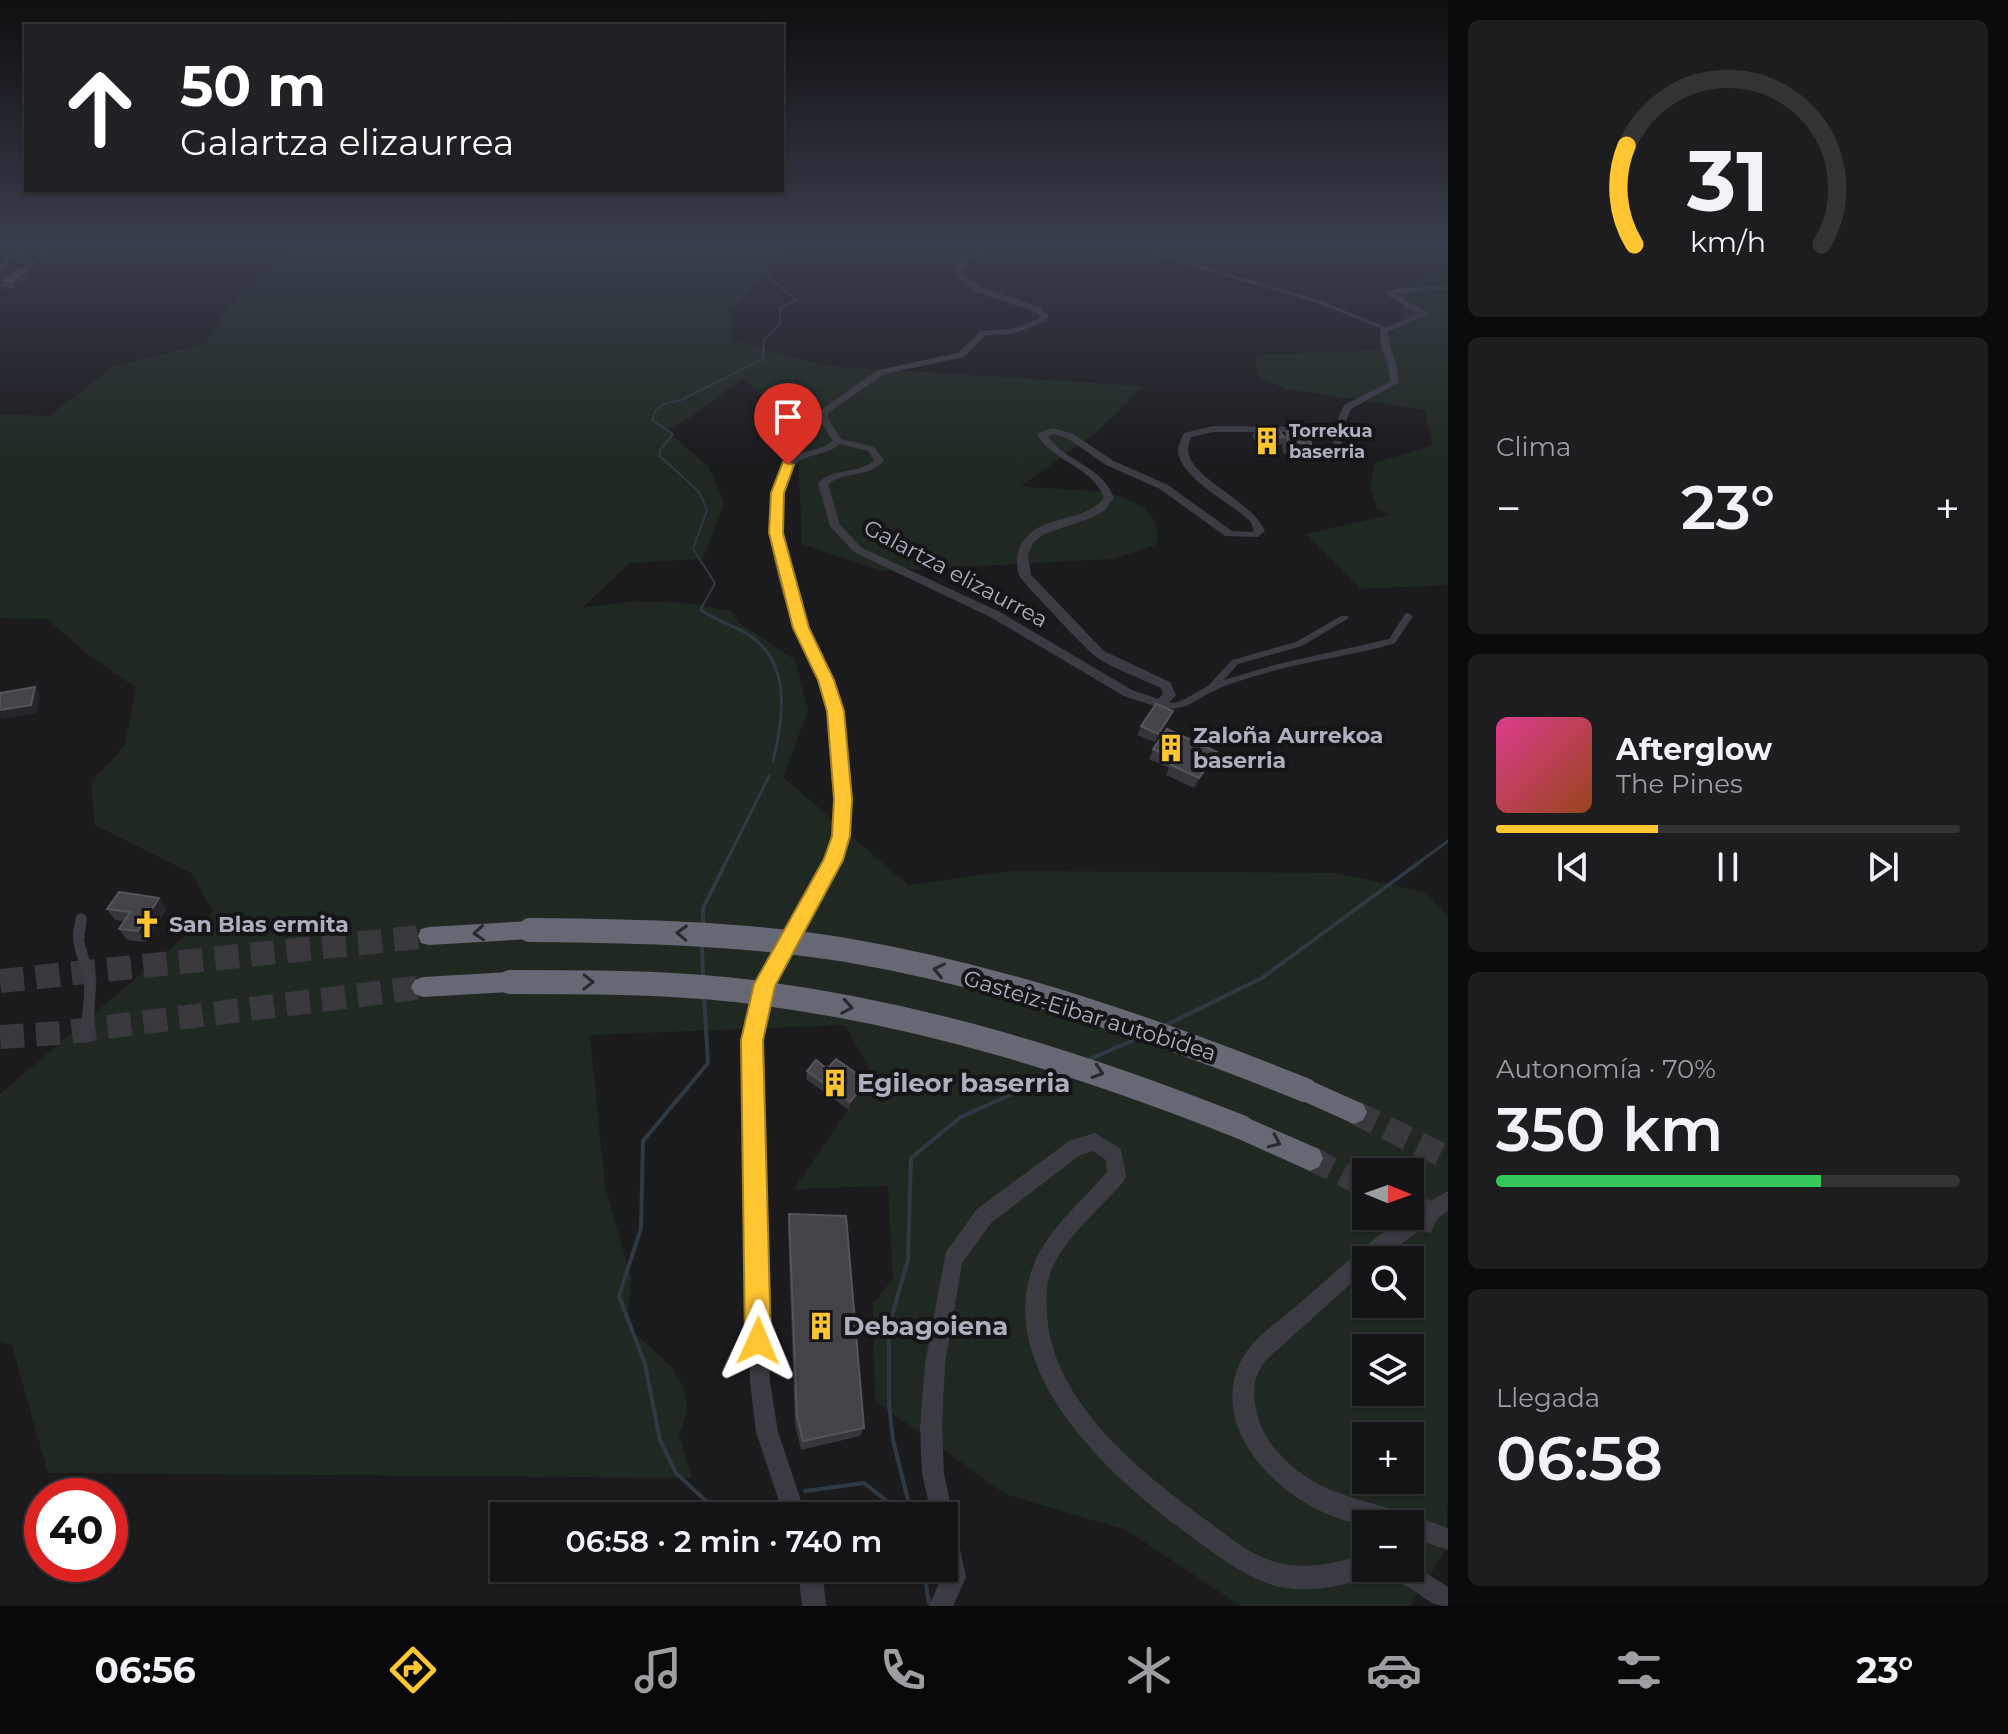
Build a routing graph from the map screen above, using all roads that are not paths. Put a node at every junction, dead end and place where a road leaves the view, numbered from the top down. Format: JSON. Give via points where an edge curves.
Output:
{"nodes":[{"id":1,"x":1044,"y":316,"type":"edge"},
{"id":2,"x":1354,"y":316,"type":"edge"},
{"id":3,"x":1418,"y":316,"type":"edge"},
{"id":4,"x":1387,"y":329,"type":"junction"},
{"id":5,"x":1335,"y":431,"type":"junction"},
{"id":6,"x":838,"y":441,"type":"junction"},
{"id":7,"x":1334,"y":451,"type":"dead end"},
{"id":8,"x":1408,"y":616,"type":"dead end"},
{"id":9,"x":1344,"y":618,"type":"dead end"},
{"id":10,"x":1212,"y":688,"type":"junction"},
{"id":11,"x":1160,"y":704,"type":"junction"},
{"id":12,"x":81,"y":918,"type":"dead end"},
{"id":13,"x":429,"y":936,"type":"tunnel mouth"},
{"id":14,"x":423,"y":987,"type":"tunnel mouth"},
{"id":15,"x":86,"y":1037,"type":"dead end"},
{"id":16,"x":1354,"y":1112,"type":"tunnel mouth"},
{"id":17,"x":1310,"y":1158,"type":"tunnel mouth"},
{"id":18,"x":1448,"y":1200,"type":"edge"},
{"id":19,"x":791,"y":1502,"type":"edge"},
{"id":20,"x":939,"y":1502,"type":"edge"},
{"id":21,"x":1362,"y":1510,"type":"edge"},
{"id":22,"x":1424,"y":1531,"type":"edge"},
{"id":23,"x":1448,"y":1539,"type":"edge"},
{"id":24,"x":1352,"y":1569,"type":"edge"},
{"id":25,"x":811,"y":1582,"type":"edge"},
{"id":26,"x":952,"y":1582,"type":"edge"},
{"id":27,"x":1420,"y":1582,"type":"edge"},
{"id":28,"x":1448,"y":1601,"type":"edge"},
{"id":29,"x":814,"y":1606,"type":"edge"},
{"id":30,"x":941,"y":1606,"type":"edge"}],
"edges":[{"from":1,"to":6,"type":"street","via":[[1013,331],[984,333],[961,355],[895,367],[861,383],[824,412]]},
{"from":2,"to":4,"type":"street"},
{"from":3,"to":4,"type":"street"},
{"from":4,"to":5,"type":"street","via":[[1383,343],[1394,365],[1394,383],[1350,404]]},
{"from":5,"to":7,"type":"street"},
{"from":5,"to":11,"type":"street","name":"Galartza elizaurrea","via":[[1213,429],[1187,435],[1183,446],[1190,466],[1260,524],[1258,534],[1250,536],[1229,534],[1164,487],[1110,463],[1070,436],[1053,431],[1042,435],[1046,444],[1102,484],[1109,498],[1100,508],[1032,537],[1025,550],[1025,576],[1100,654],[1166,685],[1170,695]]},
{"from":6,"to":11,"type":"street","name":"Galartza elizaurrea","via":[[864,446],[879,460],[874,467],[823,483],[835,526],[848,542],[996,615],[1128,693]]},
{"from":6,"to":19,"type":"street","via":[[821,453],[792,460],[780,482],[775,510],[798,618],[835,711],[843,799],[841,836],[833,860],[771,970],[754,1023],[751,1101],[760,1215],[763,1409]]},
{"from":8,"to":10,"type":"street","via":[[1392,641],[1283,665]]},
{"from":9,"to":10,"type":"street","via":[[1299,644],[1235,662]]},
{"from":10,"to":11,"type":"street","via":[[1175,706]]},
{"from":12,"to":15,"type":"street","via":[[78,940],[90,985]]},
{"from":16,"to":13,"type":"highway","name":"Gasteiz-Eibar autobidea","one_way":true,"bridge":true,"via":[[1126,1022],[1008,986],[890,959],[695,933],[530,930]]},
{"from":14,"to":17,"type":"highway","one_way":true,"bridge":true,"via":[[641,983],[870,1011],[1057,1059]]},
{"from":18,"to":21,"type":"street","via":[[1352,1267],[1249,1365],[1243,1391],[1257,1444],[1279,1471],[1307,1492]]},
{"from":20,"to":24,"type":"street","via":[[931,1427],[935,1364],[953,1259],[984,1216],[1075,1147],[1095,1142],[1115,1155],[1117,1175],[1061,1238],[1036,1291],[1036,1328],[1060,1391],[1138,1483],[1251,1563],[1298,1579]]},
{"from":22,"to":23,"type":"street"},
{"from":25,"to":29,"type":"street"},
{"from":26,"to":30,"type":"street"},
{"from":27,"to":28,"type":"street"}]}
